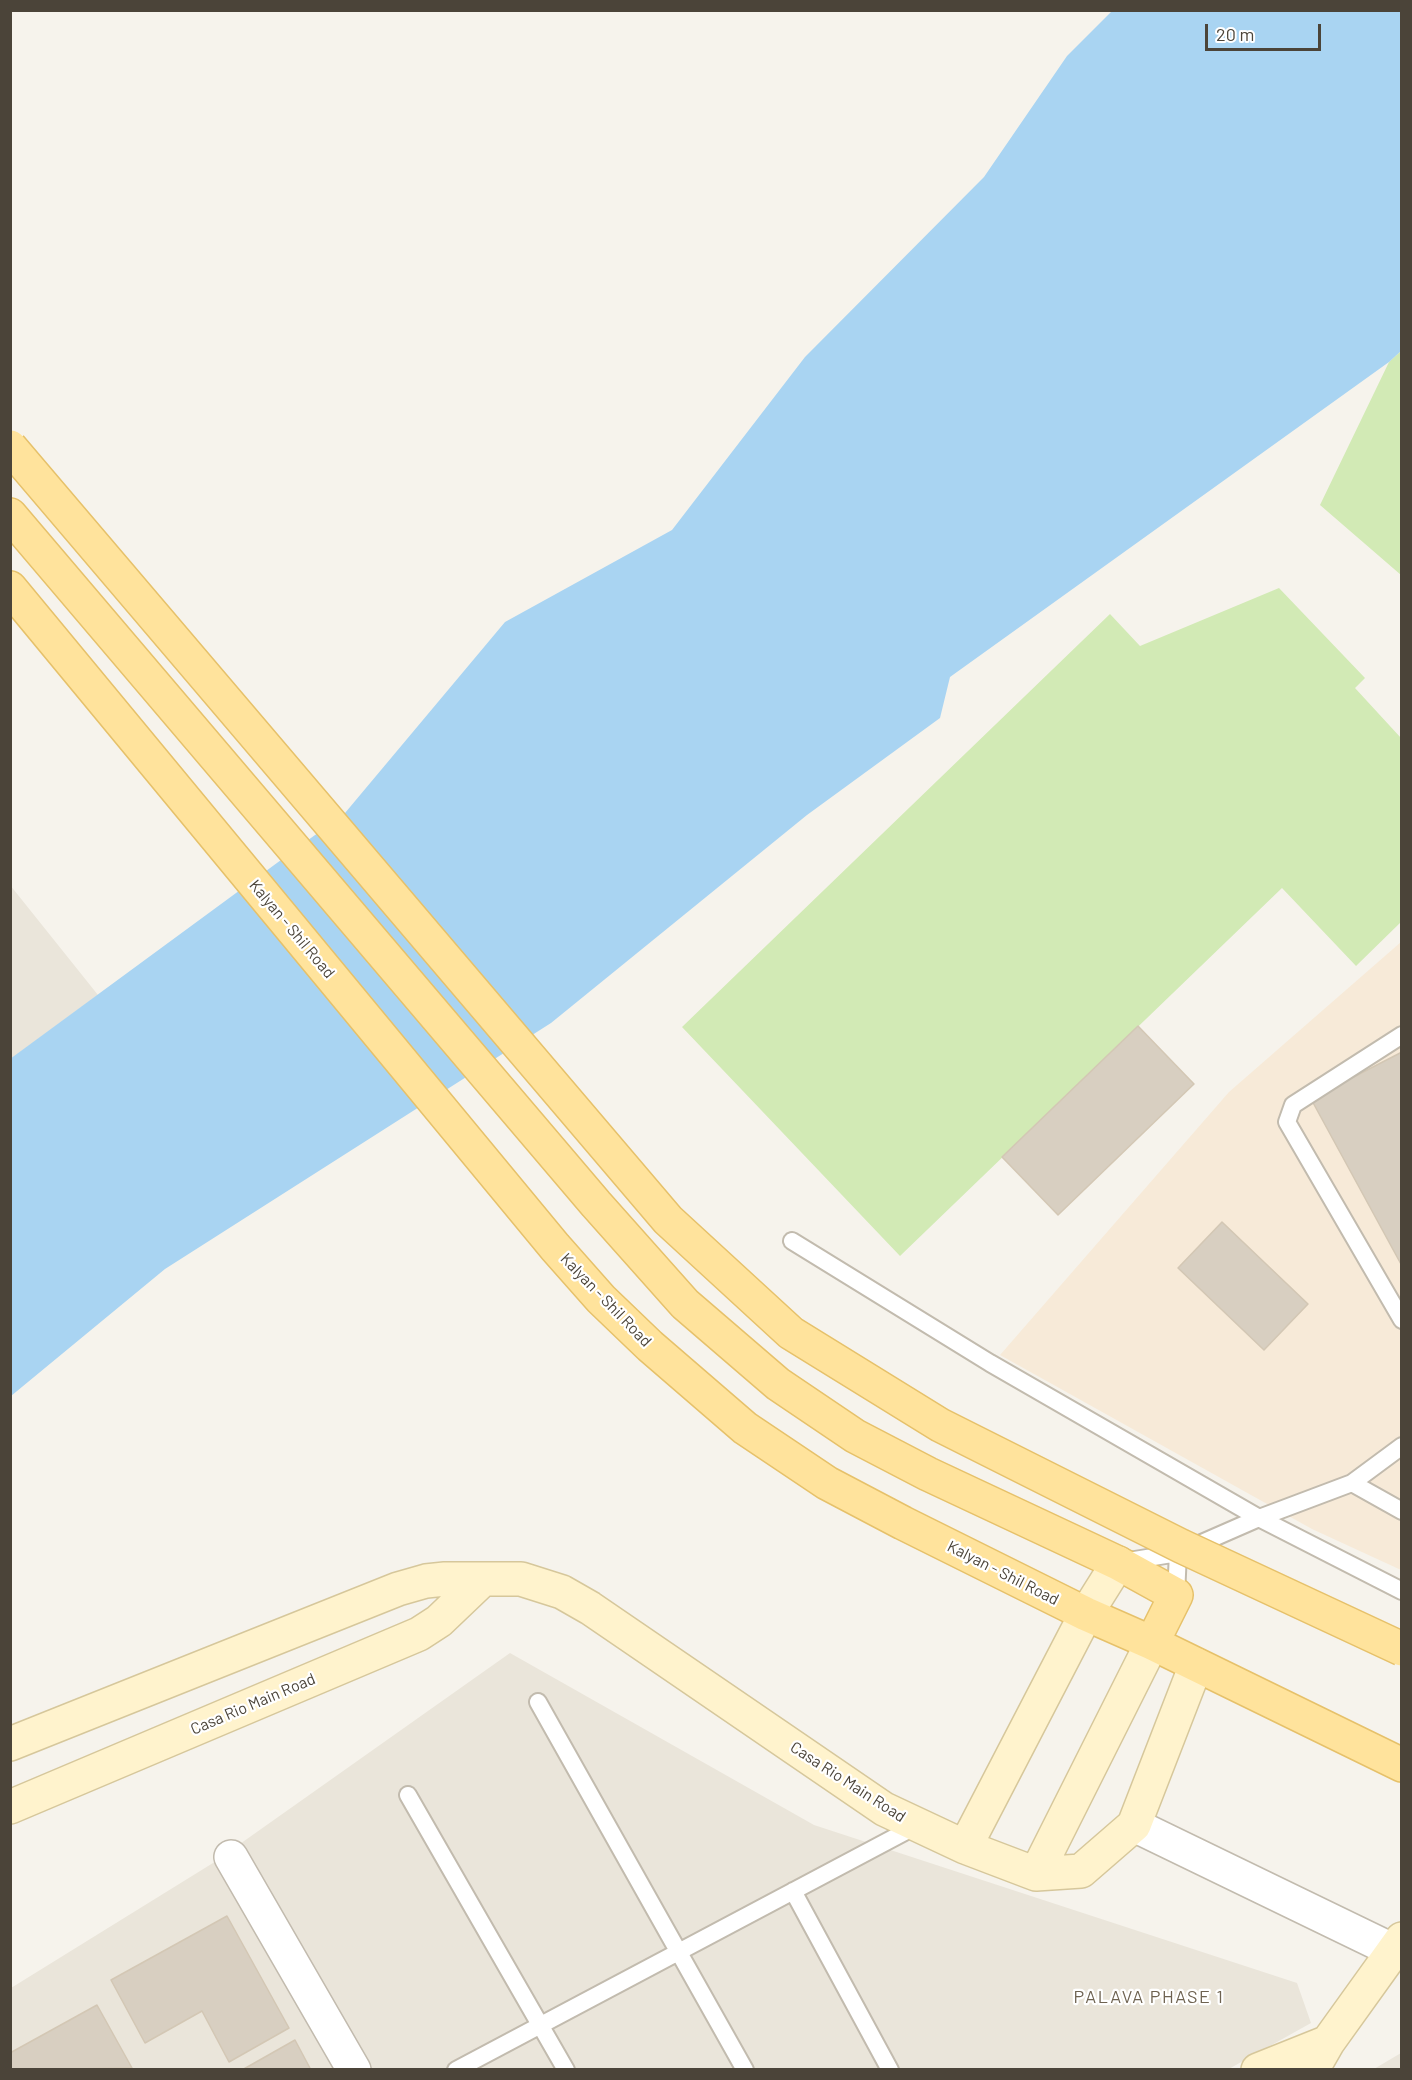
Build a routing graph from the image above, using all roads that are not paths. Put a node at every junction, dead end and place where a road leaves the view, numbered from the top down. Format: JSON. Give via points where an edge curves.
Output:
{"nodes":[{"id":1,"x":10,"y":447,"type":"edge"},
{"id":2,"x":10,"y":515,"type":"edge"},
{"id":3,"x":10,"y":588,"type":"edge"},
{"id":4,"x":1401,"y":1035,"type":"edge"},
{"id":5,"x":792,"y":1241,"type":"dead end"},
{"id":6,"x":1401,"y":1320,"type":"edge"},
{"id":7,"x":1401,"y":1446,"type":"edge"},
{"id":8,"x":1352,"y":1483,"type":"junction"},
{"id":9,"x":1401,"y":1511,"type":"edge"},
{"id":10,"x":1259,"y":1518,"type":"junction"},
{"id":11,"x":1178,"y":1553,"type":"junction"},
{"id":12,"x":1118,"y":1563,"type":"junction"},
{"id":13,"x":482,"y":1580,"type":"junction"},
{"id":14,"x":1401,"y":1591,"type":"edge"},
{"id":15,"x":1176,"y":1595,"type":"junction"},
{"id":16,"x":1086,"y":1614,"type":"junction"},
{"id":17,"x":1152,"y":1643,"type":"junction"},
{"id":18,"x":1401,"y":1649,"type":"edge"},
{"id":19,"x":1196,"y":1665,"type":"junction"},
{"id":20,"x":538,"y":1702,"type":"dead end"},
{"id":21,"x":10,"y":1744,"type":"edge"},
{"id":22,"x":1401,"y":1764,"type":"edge"},
{"id":23,"x":408,"y":1795,"type":"dead end"},
{"id":24,"x":10,"y":1807,"type":"edge"},
{"id":25,"x":1134,"y":1825,"type":"junction"},
{"id":26,"x":916,"y":1826,"type":"junction"},
{"id":27,"x":965,"y":1848,"type":"junction"},
{"id":28,"x":231,"y":1857,"type":"dead end"},
{"id":29,"x":1036,"y":1874,"type":"junction"},
{"id":30,"x":793,"y":1891,"type":"junction"},
{"id":31,"x":1396,"y":1945,"type":"edge"},
{"id":32,"x":679,"y":1952,"type":"junction"},
{"id":33,"x":540,"y":2025,"type":"junction"},
{"id":34,"x":1328,"y":2042,"type":"junction"},
{"id":35,"x":354,"y":2070,"type":"edge"},
{"id":36,"x":456,"y":2070,"type":"edge"},
{"id":37,"x":566,"y":2070,"type":"edge"},
{"id":38,"x":745,"y":2070,"type":"edge"},
{"id":39,"x":890,"y":2070,"type":"edge"},
{"id":40,"x":1258,"y":2070,"type":"edge"},
{"id":41,"x":1312,"y":2070,"type":"edge"}],
"edges":[{"from":1,"to":18,"type":"main road","bridge":true,"via":[[668,1220],[791,1333],[940,1425],[1181,1546]]},
{"from":2,"to":12,"type":"main road","via":[[685,1304],[777,1384],[855,1436]]},
{"from":3,"to":16,"type":"main road","name":"Kalyan - Shil Road","via":[[555,1247],[650,1346],[744,1428],[827,1483]]},
{"from":4,"to":6,"type":"lane","via":[[1293,1105],[1287,1122]]},
{"from":5,"to":10,"type":"lane","via":[[990,1363]]},
{"from":7,"to":8,"type":"lane"},
{"from":8,"to":9,"type":"lane"},
{"from":8,"to":10,"type":"lane"},
{"from":10,"to":11,"type":"lane"},
{"from":10,"to":14,"type":"lane"},
{"from":11,"to":12,"type":"lane"},
{"from":11,"to":15,"type":"lane"},
{"from":12,"to":15,"type":"main road"},
{"from":12,"to":16,"type":"street"},
{"from":13,"to":21,"type":"street","name":"Casa Rio Main Road","via":[[426,1581],[398,1589]]},
{"from":13,"to":24,"type":"street","name":"Casa Rio Main Road","via":[[439,1621],[419,1634]]},
{"from":13,"to":26,"type":"street","name":"Casa Rio Main Road","via":[[521,1579],[562,1592],[884,1809]]},
{"from":15,"to":17,"type":"main road"},
{"from":16,"to":17,"type":"main road","name":"Kalyan - Shil Road"},
{"from":16,"to":27,"type":"street"},
{"from":17,"to":19,"type":"main road","name":"Kalyan - Shil Road"},
{"from":17,"to":29,"type":"street"},
{"from":19,"to":22,"type":"main road","name":"Kalyan - Shil Road"},
{"from":19,"to":25,"type":"street","name":"Casa Rio Main Road"},
{"from":20,"to":32,"type":"lane"},
{"from":23,"to":33,"type":"lane"},
{"from":25,"to":29,"type":"street","name":"Casa Rio Main Road","via":[[1081,1871]]},
{"from":25,"to":31,"type":"street"},
{"from":26,"to":27,"type":"street","name":"Casa Rio Main Road"},
{"from":26,"to":30,"type":"lane"},
{"from":27,"to":29,"type":"street","name":"Casa Rio Main Road"},
{"from":28,"to":35,"type":"street"},
{"from":30,"to":32,"type":"lane"},
{"from":30,"to":39,"type":"lane"},
{"from":31,"to":34,"type":"street"},
{"from":32,"to":33,"type":"lane"},
{"from":32,"to":38,"type":"lane"},
{"from":33,"to":36,"type":"lane"},
{"from":33,"to":37,"type":"lane"},
{"from":34,"to":40,"type":"street"},
{"from":34,"to":41,"type":"street"}]}
